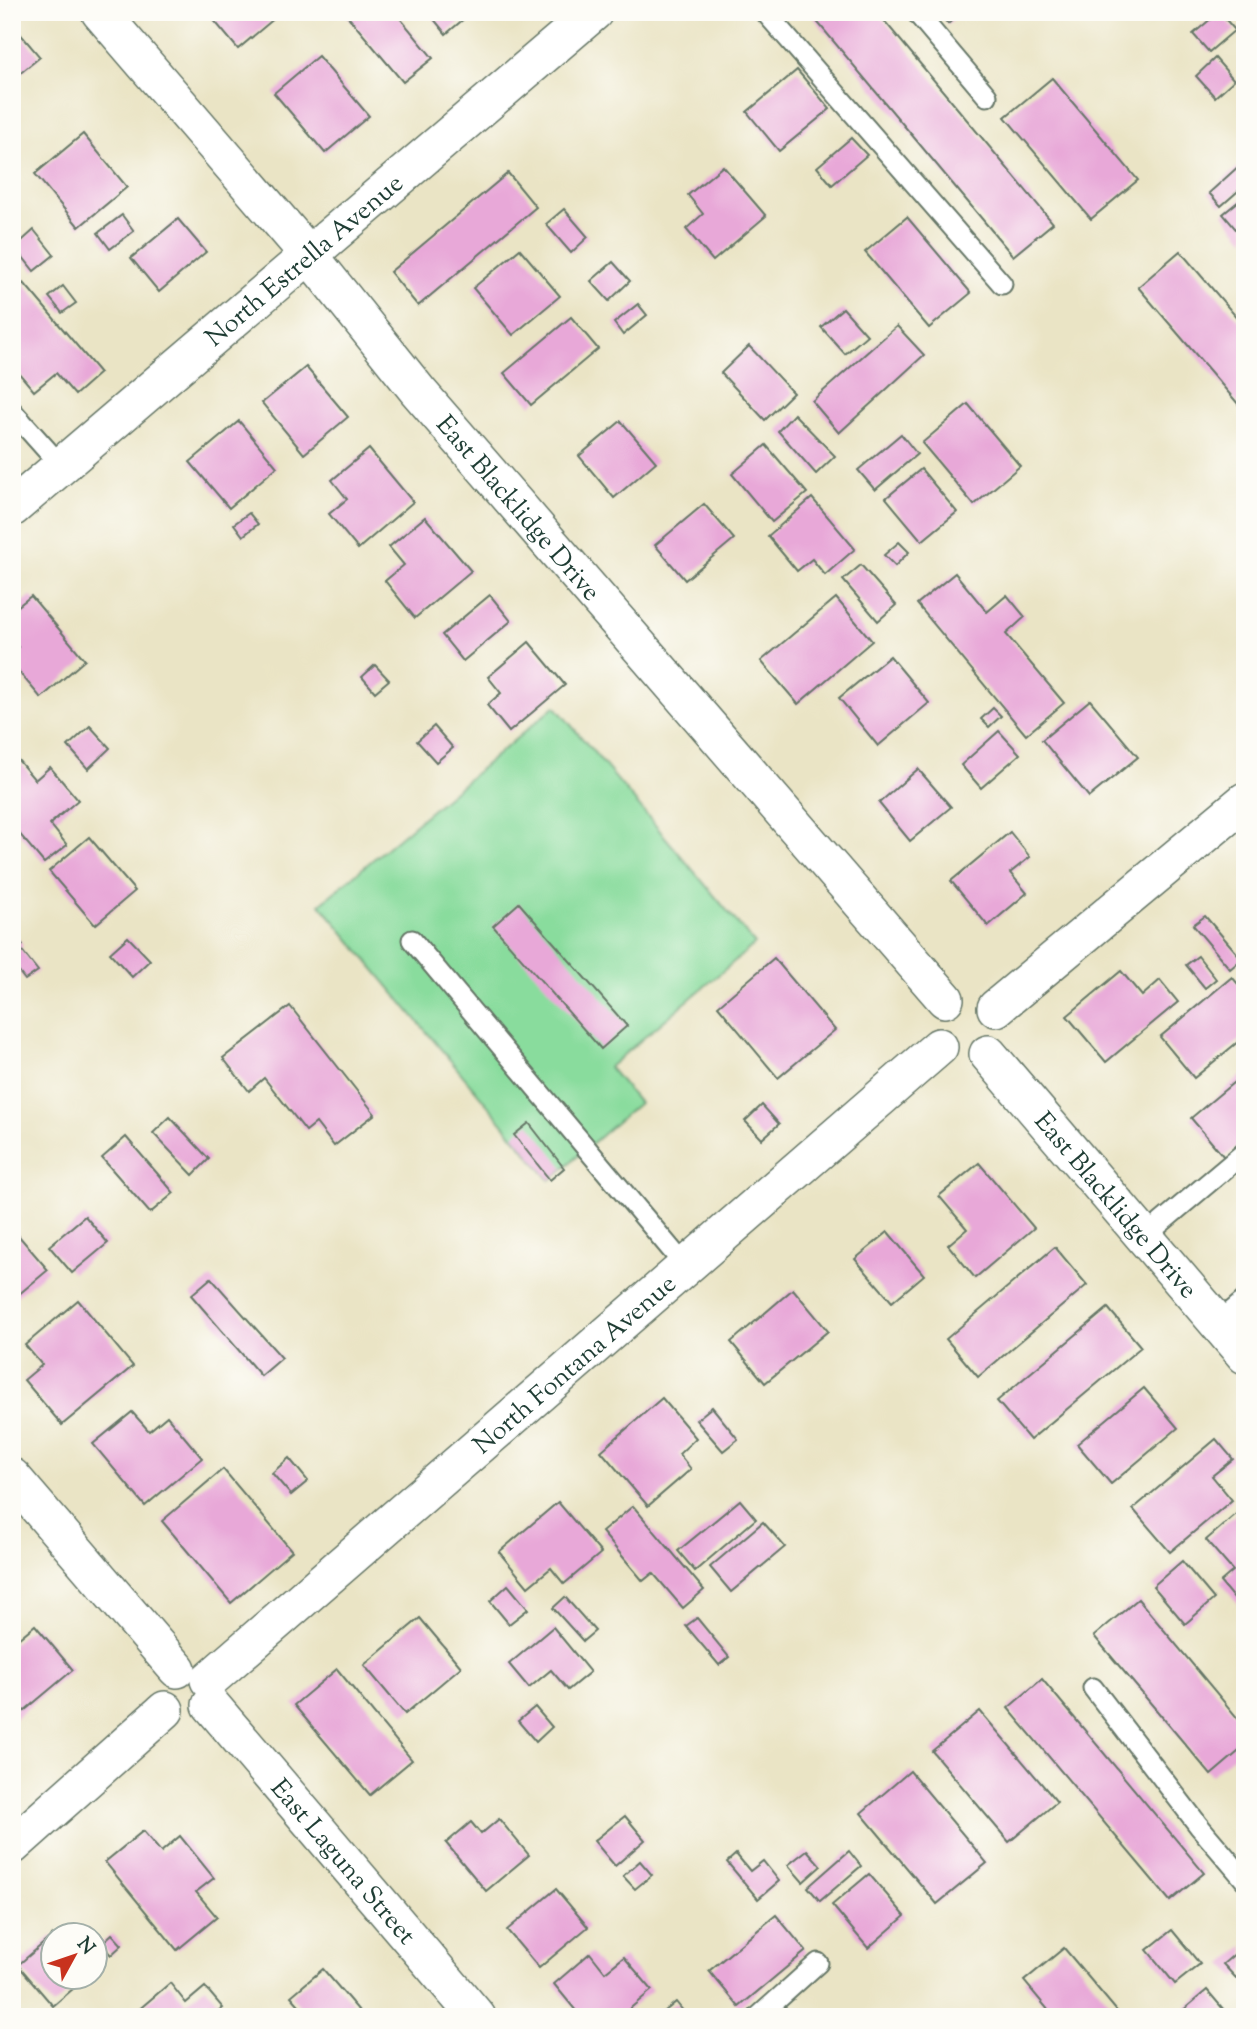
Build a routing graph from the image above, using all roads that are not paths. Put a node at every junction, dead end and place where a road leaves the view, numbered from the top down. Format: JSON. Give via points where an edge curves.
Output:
{"nodes":[{"id":1,"x":100,"y":12,"type":"edge"},
{"id":2,"x":594,"y":12,"type":"edge"},
{"id":3,"x":765,"y":12,"type":"edge"},
{"id":4,"x":916,"y":12,"type":"edge"},
{"id":5,"x":987,"y":96,"type":"dead end"},
{"id":6,"x":309,"y":255,"type":"junction"},
{"id":7,"x":1002,"y":284,"type":"dead end"},
{"id":8,"x":12,"y":411,"type":"edge"},
{"id":9,"x":61,"y":466,"type":"junction"},
{"id":10,"x":12,"y":508,"type":"edge"},
{"id":11,"x":1245,"y":801,"type":"edge"},
{"id":12,"x":412,"y":940,"type":"dead end"},
{"id":13,"x":946,"y":999,"type":"junction"},
{"id":14,"x":996,"y":1008,"type":"junction"},
{"id":15,"x":939,"y":1047,"type":"junction"},
{"id":16,"x":988,"y":1054,"type":"junction"},
{"id":17,"x":1245,"y":1152,"type":"edge"},
{"id":18,"x":1144,"y":1237,"type":"junction"},
{"id":19,"x":686,"y":1267,"type":"junction"},
{"id":20,"x":1231,"y":1312,"type":"edge"},
{"id":21,"x":1245,"y":1355,"type":"edge"},
{"id":22,"x":12,"y":1477,"type":"edge"},
{"id":23,"x":199,"y":1685,"type":"junction"},
{"id":24,"x":1093,"y":1688,"type":"dead end"},
{"id":25,"x":12,"y":1846,"type":"edge"},
{"id":26,"x":1245,"y":1880,"type":"edge"},
{"id":27,"x":818,"y":1963,"type":"dead end"},
{"id":28,"x":477,"y":2017,"type":"edge"},
{"id":29,"x":758,"y":2017,"type":"edge"}],
"edges":[{"from":1,"to":6,"type":"street","name":"East Blacklidge Drive"},
{"from":2,"to":6,"type":"street","name":"North Estrella Avenue"},
{"from":3,"to":7,"type":"lane"},
{"from":4,"to":5,"type":"lane"},
{"from":6,"to":9,"type":"street","name":"North Estrella Avenue"},
{"from":6,"to":13,"type":"street","name":"East Blacklidge Drive","via":[[418,391]]},
{"from":8,"to":9,"type":"lane"},
{"from":9,"to":10,"type":"street","name":"North Estrella Avenue"},
{"from":11,"to":14,"type":"street"},
{"from":12,"to":19,"type":"lane"},
{"from":13,"to":14,"type":"street","via":[[968,992]]},
{"from":13,"to":15,"type":"street","via":[[933,1016],[932,1033]]},
{"from":14,"to":16,"type":"street","via":[[1000,1037]]},
{"from":15,"to":16,"type":"street","via":[[947,1056],[965,1062]]},
{"from":15,"to":19,"type":"street","name":"North Fontana Avenue"},
{"from":16,"to":18,"type":"street","name":"East Blacklidge Drive"},
{"from":17,"to":18,"type":"lane"},
{"from":18,"to":20,"type":"street","name":"East Blacklidge Drive"},
{"from":19,"to":23,"type":"street","name":"North Fontana Avenue"},
{"from":20,"to":21,"type":"street","name":"East Blacklidge Drive"},
{"from":22,"to":23,"type":"street","name":"East Laguna Street"},
{"from":23,"to":25,"type":"street","via":[[162,1685],[165,1710]]},
{"from":23,"to":28,"type":"street","name":"East Laguna Street"},
{"from":24,"to":26,"type":"lane"},
{"from":27,"to":29,"type":"lane"}]}
